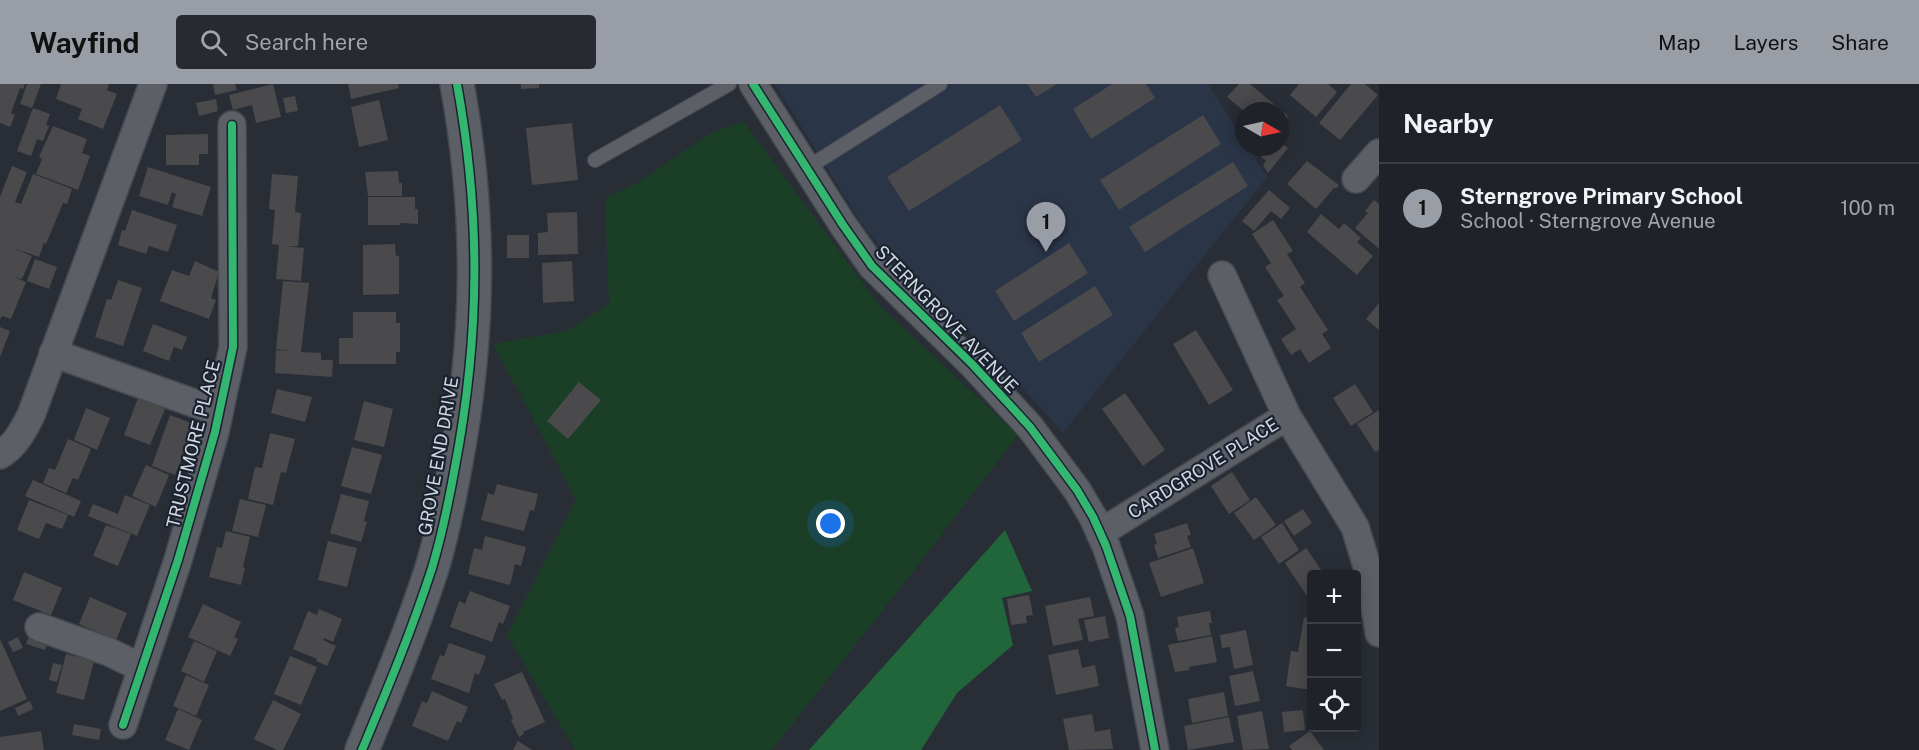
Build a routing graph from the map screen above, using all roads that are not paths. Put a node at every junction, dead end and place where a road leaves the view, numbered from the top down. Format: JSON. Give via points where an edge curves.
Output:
{"nodes":[{"id":1,"x":153,"y":84,"type":"edge"},
{"id":2,"x":457,"y":84,"type":"edge"},
{"id":3,"x":729,"y":84,"type":"edge"},
{"id":4,"x":753,"y":84,"type":"edge"},
{"id":5,"x":940,"y":84,"type":"edge"},
{"id":6,"x":232,"y":125,"type":"dead end"},
{"id":7,"x":1379,"y":153,"type":"edge"},
{"id":8,"x":595,"y":160,"type":"dead end"},
{"id":9,"x":807,"y":168,"type":"junction"},
{"id":10,"x":1356,"y":179,"type":"dead end"},
{"id":11,"x":1222,"y":275,"type":"dead end"},
{"id":12,"x":53,"y":353,"type":"junction"},
{"id":13,"x":219,"y":412,"type":"junction"},
{"id":14,"x":1287,"y":416,"type":"junction"},
{"id":15,"x":0,"y":455,"type":"edge"},
{"id":16,"x":1100,"y":532,"type":"junction"},
{"id":17,"x":39,"y":627,"type":"dead end"},
{"id":18,"x":1379,"y":633,"type":"edge"},
{"id":19,"x":142,"y":669,"type":"junction"},
{"id":20,"x":123,"y":725,"type":"dead end"},
{"id":21,"x":371,"y":747,"type":"edge"},
{"id":22,"x":1155,"y":750,"type":"edge"}],
"edges":[{"from":1,"to":12,"type":"street"},
{"from":2,"to":21,"type":"street","name":"GROVE END DRIVE","via":[[472,190],[476,255],[465,417],[432,566]]},
{"from":3,"to":8,"type":"lane"},
{"from":4,"to":9,"type":"street","name":"STERNGROVE AVENUE"},
{"from":5,"to":9,"type":"lane"},
{"from":6,"to":13,"type":"street","name":"TRUSTMORE PLACE","via":[[233,347]]},
{"from":7,"to":10,"type":"street"},
{"from":9,"to":16,"type":"street","name":"STERNGROVE AVENUE","via":[[872,266],[973,365],[1029,427],[1077,490]]},
{"from":11,"to":14,"type":"street"},
{"from":12,"to":13,"type":"street","name":"TRUSTMORE PLACE"},
{"from":12,"to":15,"type":"street","via":[[31,415],[20,436]]},
{"from":13,"to":19,"type":"street","name":"TRUSTMORE PLACE","via":[[178,561]]},
{"from":14,"to":16,"type":"street","name":"CARDGROVE PLACE"},
{"from":14,"to":18,"type":"street","name":"CARDGROVE PLACE","via":[[1355,527],[1370,576]]},
{"from":16,"to":22,"type":"street","name":"STERNGROVE AVENUE","via":[[1130,616]]},
{"from":17,"to":19,"type":"street","via":[[110,652]]},
{"from":19,"to":20,"type":"street","name":"TRUSTMORE PLACE"}]}
